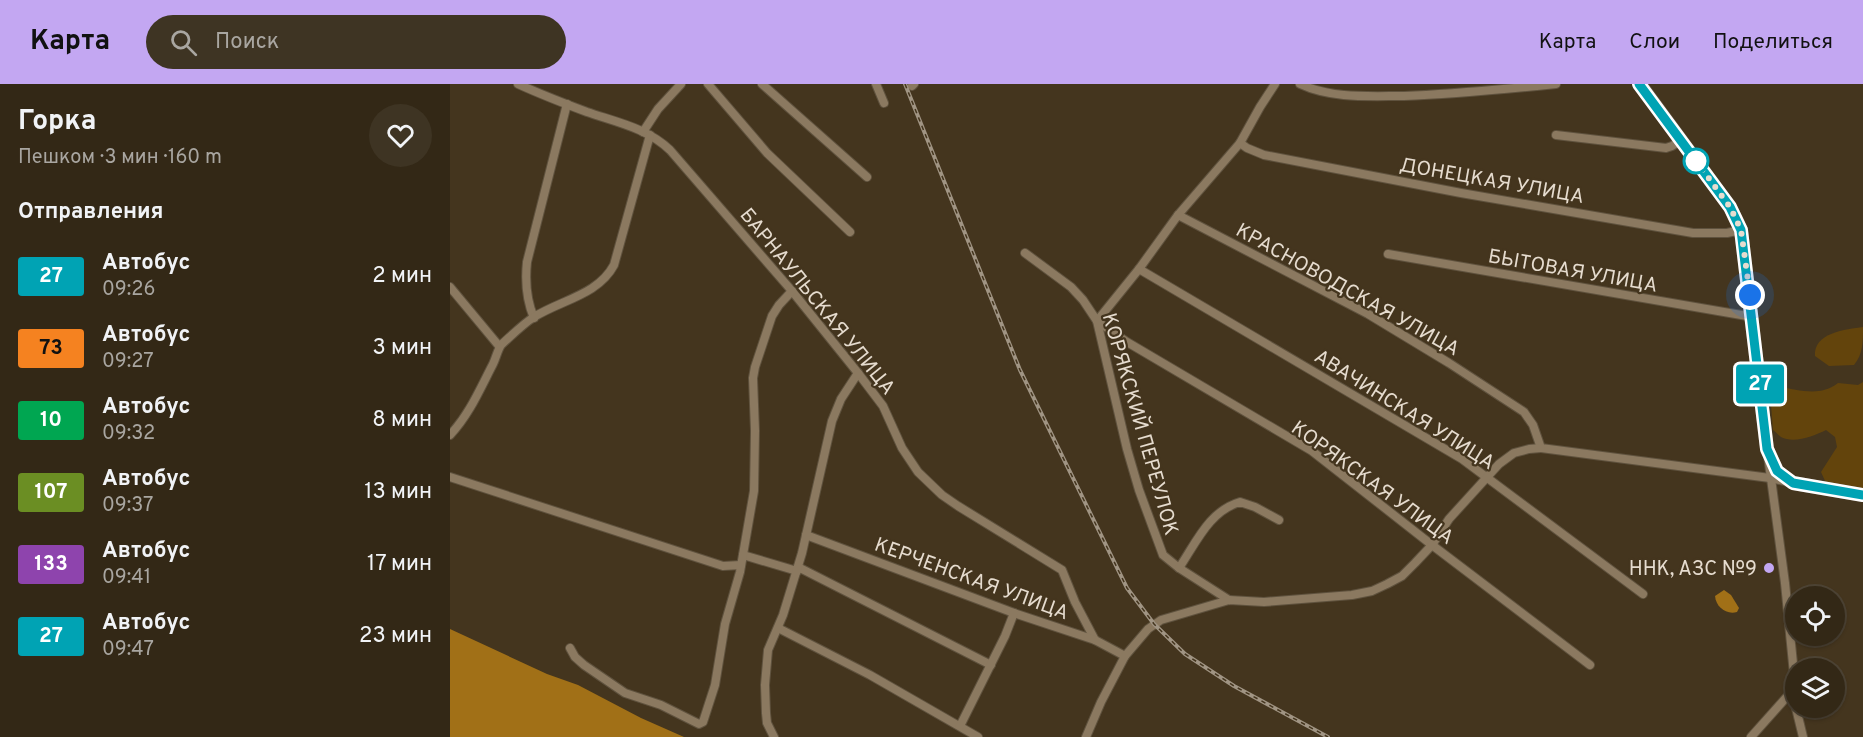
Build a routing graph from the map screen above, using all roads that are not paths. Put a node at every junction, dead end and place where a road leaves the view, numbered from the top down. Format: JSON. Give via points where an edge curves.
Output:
{"nodes":[{"id":1,"x":519,"y":84,"type":"edge"},
{"id":2,"x":681,"y":84,"type":"edge"},
{"id":3,"x":708,"y":84,"type":"edge"},
{"id":4,"x":762,"y":84,"type":"edge"},
{"id":5,"x":876,"y":84,"type":"edge"},
{"id":6,"x":1275,"y":84,"type":"edge"},
{"id":7,"x":1300,"y":84,"type":"edge"},
{"id":8,"x":1556,"y":84,"type":"edge"},
{"id":9,"x":1640,"y":84,"type":"edge"},
{"id":10,"x":884,"y":103,"type":"dead end"},
{"id":11,"x":567,"y":104,"type":"junction"},
{"id":12,"x":647,"y":133,"type":"junction"},
{"id":13,"x":1556,"y":135,"type":"dead end"},
{"id":14,"x":1681,"y":140,"type":"junction"},
{"id":15,"x":1240,"y":143,"type":"junction"},
{"id":16,"x":867,"y":177,"type":"dead end"},
{"id":17,"x":1178,"y":215,"type":"junction"},
{"id":18,"x":1741,"y":230,"type":"junction"},
{"id":19,"x":850,"y":232,"type":"dead end"},
{"id":20,"x":1025,"y":253,"type":"dead end"},
{"id":21,"x":1388,"y":254,"type":"dead end"},
{"id":22,"x":1139,"y":269,"type":"junction"},
{"id":23,"x":450,"y":287,"type":"edge"},
{"id":24,"x":792,"y":291,"type":"junction"},
{"id":25,"x":1753,"y":317,"type":"junction"},
{"id":26,"x":534,"y":318,"type":"junction"},
{"id":27,"x":1097,"y":321,"type":"junction"},
{"id":28,"x":499,"y":346,"type":"junction"},
{"id":29,"x":858,"y":373,"type":"junction"},
{"id":30,"x":450,"y":435,"type":"edge"},
{"id":31,"x":1541,"y":448,"type":"junction"},
{"id":32,"x":1767,"y":449,"type":"junction"},
{"id":33,"x":450,"y":477,"type":"edge"},
{"id":34,"x":1487,"y":477,"type":"junction"},
{"id":35,"x":1770,"y":478,"type":"junction"},
{"id":36,"x":1793,"y":483,"type":"junction"},
{"id":37,"x":1863,"y":495,"type":"edge"},
{"id":38,"x":1280,"y":520,"type":"dead end"},
{"id":39,"x":806,"y":535,"type":"junction"},
{"id":40,"x":1432,"y":545,"type":"junction"},
{"id":41,"x":743,"y":555,"type":"junction"},
{"id":42,"x":741,"y":566,"type":"junction"},
{"id":43,"x":1179,"y":568,"type":"junction"},
{"id":44,"x":797,"y":569,"type":"junction"},
{"id":45,"x":1643,"y":594,"type":"dead end"},
{"id":46,"x":1229,"y":600,"type":"junction"},
{"id":47,"x":1014,"y":613,"type":"junction"},
{"id":48,"x":778,"y":628,"type":"junction"},
{"id":49,"x":1095,"y":640,"type":"junction"},
{"id":50,"x":570,"y":648,"type":"dead end"},
{"id":51,"x":1125,"y":656,"type":"junction"},
{"id":52,"x":1792,"y":658,"type":"edge"},
{"id":53,"x":991,"y":665,"type":"junction"},
{"id":54,"x":1590,"y":665,"type":"dead end"},
{"id":55,"x":1785,"y":700,"type":"edge"},
{"id":56,"x":1798,"y":718,"type":"edge"},
{"id":57,"x":960,"y":726,"type":"junction"},
{"id":58,"x":774,"y":737,"type":"edge"},
{"id":59,"x":978,"y":737,"type":"edge"},
{"id":60,"x":1086,"y":737,"type":"edge"},
{"id":61,"x":1751,"y":737,"type":"edge"},
{"id":62,"x":1803,"y":737,"type":"edge"}],
"edges":[{"from":1,"to":11,"type":"street","name":"БАРНАУЛЬСКАЯ УЛИЦА"},
{"from":2,"to":12,"type":"street","via":[[658,109]]},
{"from":3,"to":19,"type":"street","via":[[767,153]]},
{"from":4,"to":16,"type":"street"},
{"from":5,"to":10,"type":"street"},
{"from":6,"to":15,"type":"street"},
{"from":7,"to":8,"type":"street","via":[[1323,92],[1367,96],[1454,94]]},
{"from":9,"to":14,"type":"street"},
{"from":11,"to":12,"type":"street","name":"БАРНАУЛЬСКАЯ УЛИЦА"},
{"from":11,"to":26,"type":"street","via":[[527,262],[527,298]]},
{"from":12,"to":24,"type":"street","name":"БАРНАУЛЬСКАЯ УЛИЦА","via":[[670,150]]},
{"from":12,"to":26,"type":"street","via":[[620,245],[607,277]]},
{"from":13,"to":14,"type":"street","via":[[1666,148]]},
{"from":14,"to":18,"type":"street","via":[[1730,207]]},
{"from":15,"to":17,"type":"street"},
{"from":15,"to":18,"type":"street","name":"ДОНЕЦКАЯ УЛИЦА","via":[[1264,155],[1473,195],[1693,233]]},
{"from":17,"to":22,"type":"street"},
{"from":17,"to":31,"type":"street","name":"КРАСНОВОДСКАЯ УЛИЦА","via":[[1368,314],[1449,363],[1524,412]]},
{"from":18,"to":25,"type":"street"},
{"from":20,"to":27,"type":"street","name":"КОРЯКСКИЙ ПЕРЕУЛОК","via":[[1071,287]]},
{"from":21,"to":25,"type":"street","name":"БЫТОВАЯ УЛИЦА"},
{"from":22,"to":27,"type":"street"},
{"from":22,"to":34,"type":"street","name":"АВАЧИНСКАЯ УЛИЦА"},
{"from":23,"to":28,"type":"street"},
{"from":24,"to":29,"type":"street","name":"БАРНАУЛЬСКАЯ УЛИЦА"},
{"from":24,"to":41,"type":"street","via":[[770,320],[755,367],[754,490]]},
{"from":25,"to":32,"type":"street"},
{"from":26,"to":28,"type":"street"},
{"from":27,"to":40,"type":"street","name":"КОРЯКСКАЯ УЛИЦА","via":[[1312,451]]},
{"from":27,"to":43,"type":"street","name":"КОРЯКСКИЙ ПЕРЕУЛОК","via":[[1116,410],[1139,490],[1163,555]]},
{"from":28,"to":30,"type":"street","via":[[473,403]]},
{"from":29,"to":39,"type":"street","via":[[832,421]]},
{"from":29,"to":49,"type":"street","name":"БАРНАУЛЬСКАЯ УЛИЦА","via":[[883,406],[908,459],[928,482],[958,506],[1062,570]]},
{"from":31,"to":34,"type":"street","via":[[1514,453]]},
{"from":31,"to":35,"type":"street"},
{"from":32,"to":35,"type":"street"},
{"from":32,"to":36,"type":"street","via":[[1777,471]]},
{"from":33,"to":42,"type":"street","via":[[723,566]]},
{"from":34,"to":40,"type":"street","via":[[1449,519]]},
{"from":34,"to":45,"type":"street","name":"АВАЧИНСКАЯ УЛИЦА"},
{"from":35,"to":36,"type":"street"},
{"from":35,"to":52,"type":"street"},
{"from":36,"to":37,"type":"street"},
{"from":38,"to":43,"type":"street","via":[[1240,502],[1226,507],[1209,522]]},
{"from":39,"to":44,"type":"street"},
{"from":39,"to":47,"type":"street","name":"КЕРЧЕНСКАЯ УЛИЦА"},
{"from":40,"to":46,"type":"street","via":[[1402,576],[1372,591],[1264,602]]},
{"from":40,"to":54,"type":"street","name":"КОРЯКСКАЯ УЛИЦА"},
{"from":41,"to":42,"type":"street"},
{"from":41,"to":44,"type":"street"},
{"from":42,"to":50,"type":"street","via":[[715,685],[699,724],[625,693],[584,665]]},
{"from":43,"to":46,"type":"street","name":"КОРЯКСКИЙ ПЕРЕУЛОК"},
{"from":44,"to":48,"type":"street"},
{"from":44,"to":53,"type":"street"},
{"from":46,"to":51,"type":"street","via":[[1161,620]]},
{"from":47,"to":49,"type":"street","name":"КЕРЧЕНСКАЯ УЛИЦА"},
{"from":47,"to":53,"type":"street"},
{"from":48,"to":57,"type":"street"},
{"from":48,"to":58,"type":"street","via":[[766,666],[767,723]]},
{"from":49,"to":51,"type":"street","name":"КЕРЧЕНСКАЯ УЛИЦА"},
{"from":51,"to":60,"type":"street"},
{"from":53,"to":57,"type":"street"},
{"from":55,"to":61,"type":"street"},
{"from":56,"to":62,"type":"street"},
{"from":57,"to":59,"type":"street"}]}
